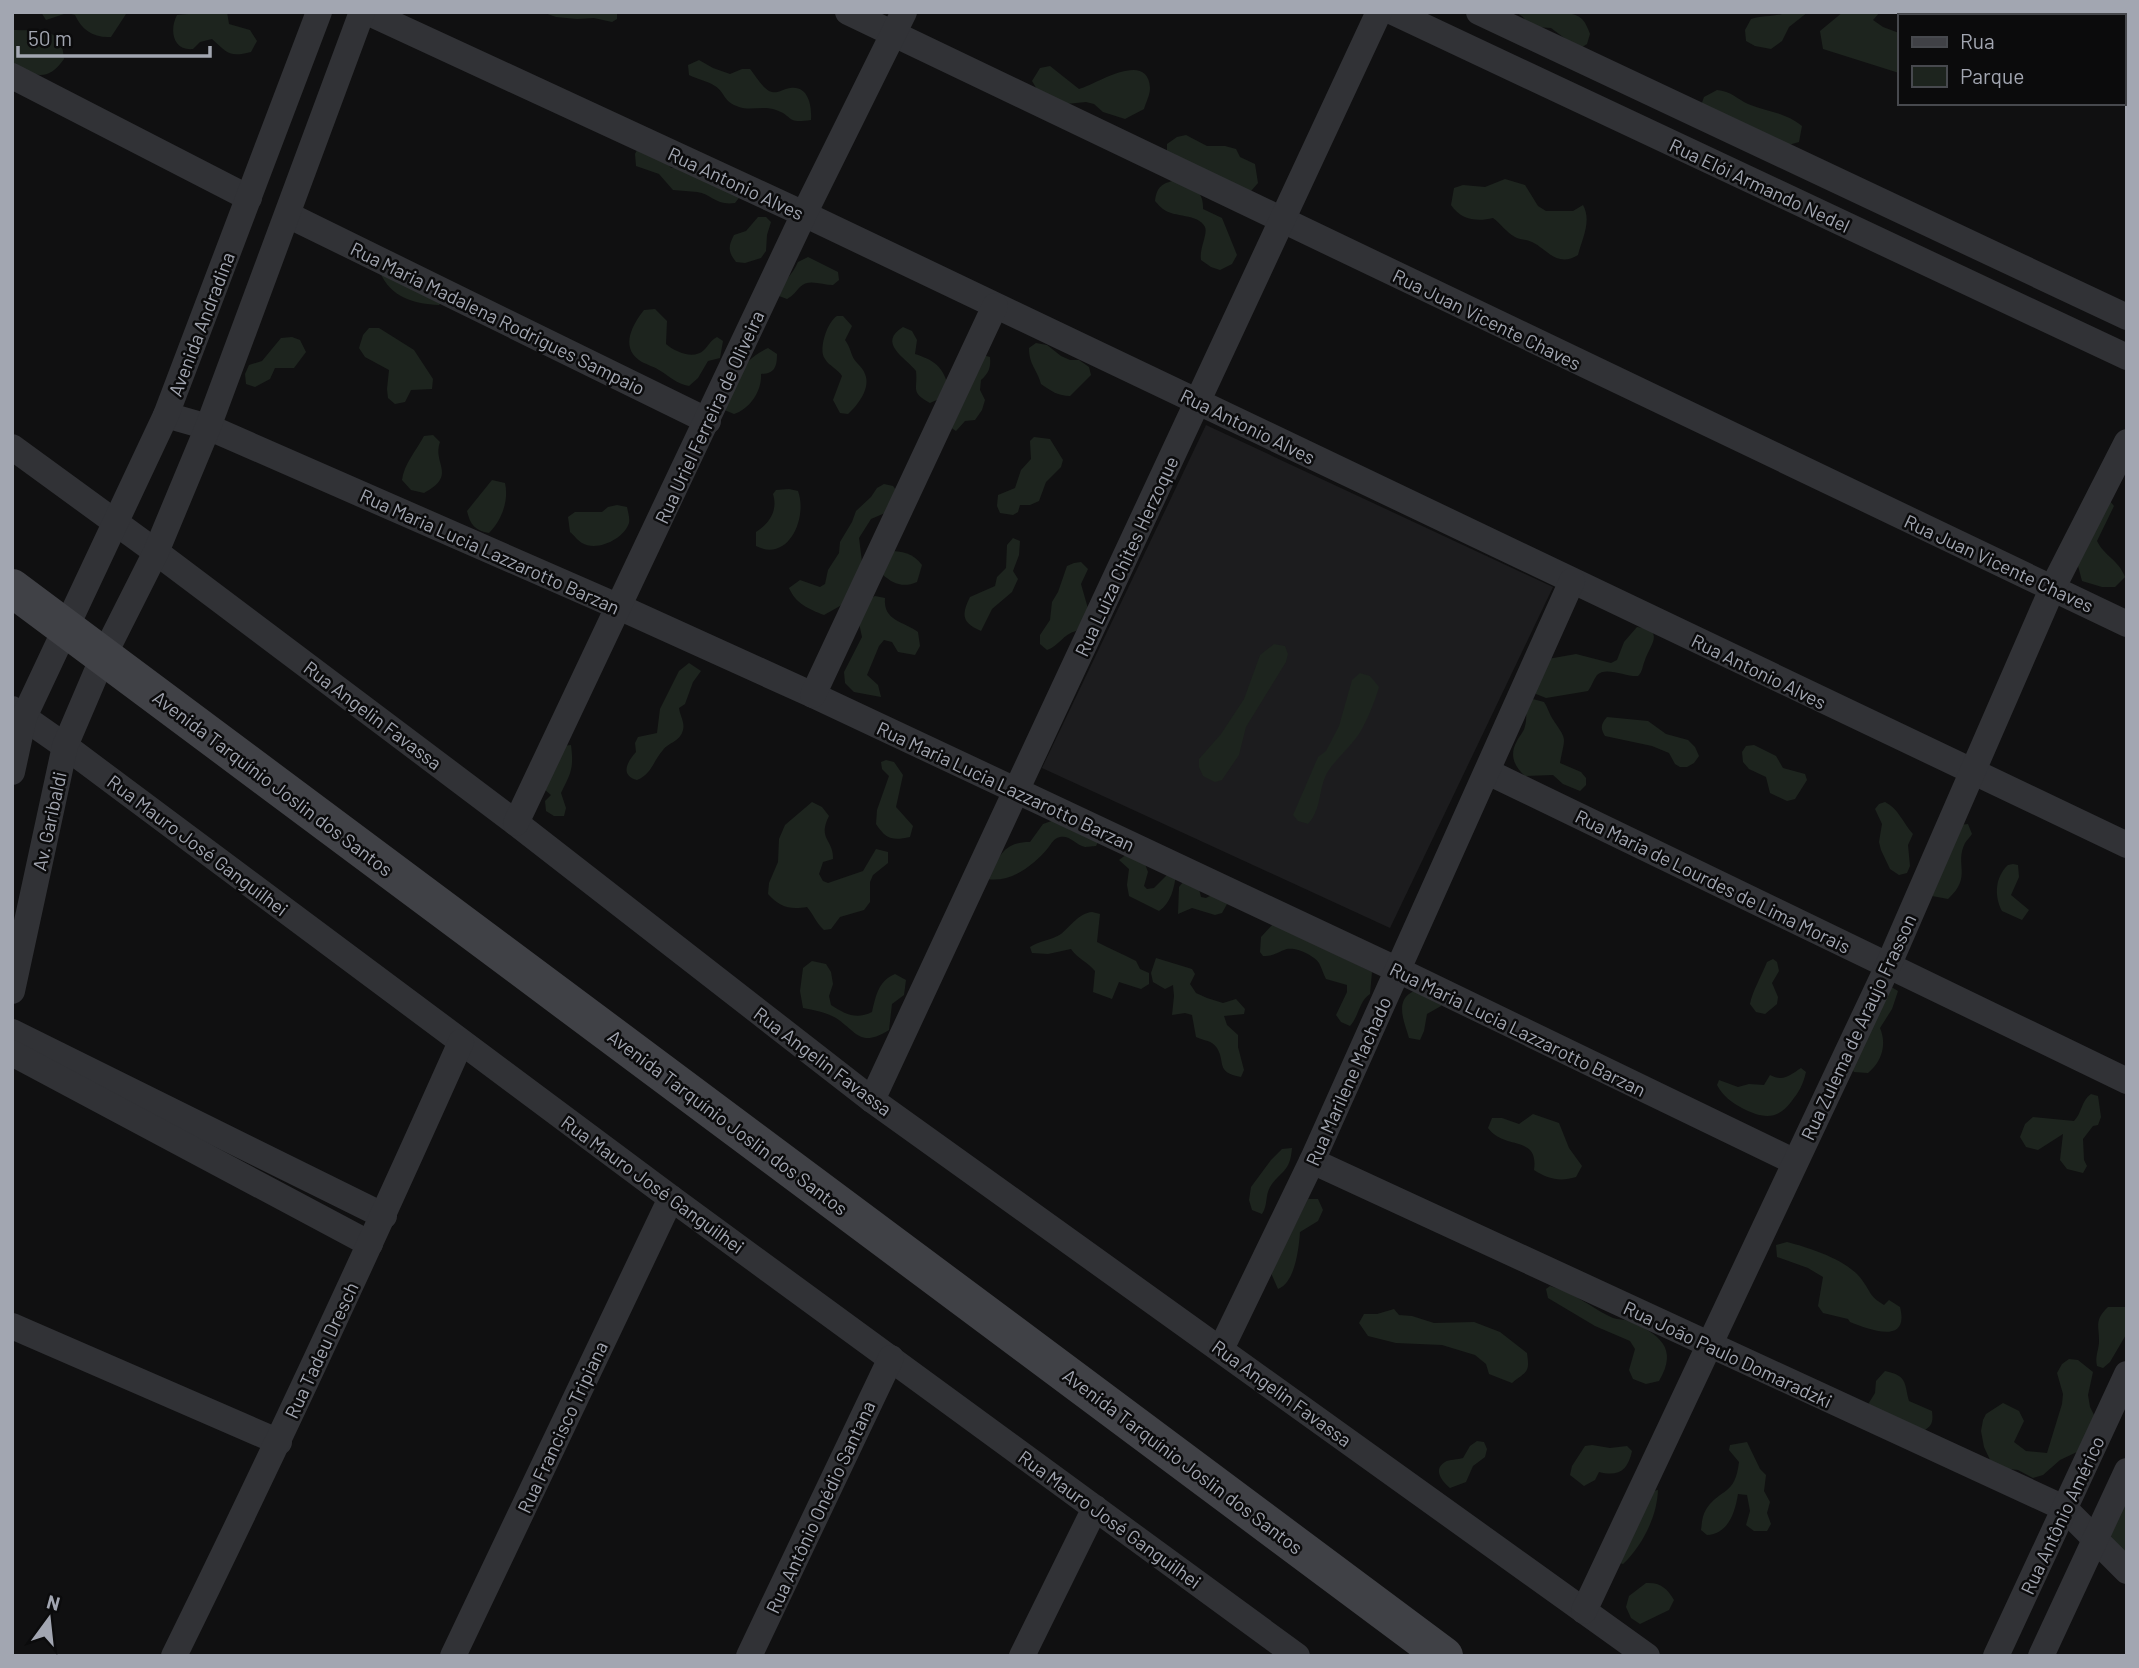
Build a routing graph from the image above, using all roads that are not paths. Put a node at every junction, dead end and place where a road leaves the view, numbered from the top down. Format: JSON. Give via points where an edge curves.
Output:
{"nodes":[{"id":1,"x":319,"y":12,"type":"edge"},
{"id":2,"x":365,"y":12,"type":"edge"},
{"id":3,"x":848,"y":12,"type":"edge"},
{"id":4,"x":1379,"y":12,"type":"edge"},
{"id":5,"x":1393,"y":12,"type":"edge"},
{"id":6,"x":1479,"y":12,"type":"edge"},
{"id":7,"x":899,"y":23,"type":"edge"},
{"id":8,"x":14,"y":82,"type":"edge"},
{"id":9,"x":248,"y":198,"type":"junction"},
{"id":10,"x":804,"y":214,"type":"junction"},
{"id":11,"x":288,"y":215,"type":"junction"},
{"id":12,"x":1282,"y":221,"type":"junction"},
{"id":13,"x":995,"y":306,"type":"junction"},
{"id":14,"x":2127,"y":317,"type":"edge"},
{"id":15,"x":2127,"y":357,"type":"edge"},
{"id":16,"x":1197,"y":402,"type":"junction"},
{"id":17,"x":166,"y":415,"type":"junction"},
{"id":18,"x":708,"y":421,"type":"junction"},
{"id":19,"x":208,"y":427,"type":"junction"},
{"id":20,"x":2127,"y":442,"type":"edge"},
{"id":21,"x":12,"y":447,"type":"edge"},
{"id":22,"x":116,"y":524,"type":"junction"},
{"id":23,"x":156,"y":552,"type":"junction"},
{"id":24,"x":1572,"y":581,"type":"junction"},
{"id":25,"x":12,"y":589,"type":"edge"},
{"id":26,"x":2052,"y":589,"type":"junction"},
{"id":27,"x":619,"y":607,"type":"junction"},
{"id":28,"x":2127,"y":624,"type":"edge"},
{"id":29,"x":67,"y":629,"type":"junction"},
{"id":30,"x":103,"y":657,"type":"junction"},
{"id":31,"x":813,"y":695,"type":"junction"},
{"id":32,"x":18,"y":713,"type":"edge"},
{"id":33,"x":65,"y":746,"type":"junction"},
{"id":34,"x":12,"y":772,"type":"edge"},
{"id":35,"x":1488,"y":772,"type":"junction"},
{"id":36,"x":1971,"y":772,"type":"junction"},
{"id":37,"x":1016,"y":792,"type":"junction"},
{"id":38,"x":516,"y":823,"type":"junction"},
{"id":39,"x":2127,"y":845,"type":"edge"},
{"id":40,"x":1888,"y":966,"type":"junction"},
{"id":41,"x":1398,"y":970,"type":"junction"},
{"id":42,"x":12,"y":991,"type":"edge"},
{"id":43,"x":12,"y":1032,"type":"edge"},
{"id":44,"x":461,"y":1042,"type":"junction"},
{"id":45,"x":12,"y":1054,"type":"edge"},
{"id":46,"x":2127,"y":1081,"type":"edge"},
{"id":47,"x":872,"y":1100,"type":"junction"},
{"id":48,"x":1312,"y":1161,"type":"junction"},
{"id":49,"x":1795,"y":1163,"type":"junction"},
{"id":50,"x":671,"y":1198,"type":"junction"},
{"id":51,"x":384,"y":1216,"type":"junction"},
{"id":52,"x":370,"y":1244,"type":"junction"},
{"id":53,"x":12,"y":1326,"type":"edge"},
{"id":54,"x":1709,"y":1345,"type":"junction"},
{"id":55,"x":1221,"y":1349,"type":"junction"},
{"id":56,"x":891,"y":1357,"type":"junction"},
{"id":57,"x":2127,"y":1374,"type":"edge"},
{"id":58,"x":279,"y":1442,"type":"junction"},
{"id":59,"x":2127,"y":1471,"type":"edge"},
{"id":60,"x":1095,"y":1508,"type":"junction"},
{"id":61,"x":2064,"y":1508,"type":"junction"},
{"id":62,"x":2095,"y":1539,"type":"junction"},
{"id":63,"x":2127,"y":1571,"type":"edge"},
{"id":64,"x":1584,"y":1611,"type":"junction"},
{"id":65,"x":1292,"y":1654,"type":"edge"},
{"id":66,"x":174,"y":1656,"type":"edge"},
{"id":67,"x":453,"y":1656,"type":"edge"},
{"id":68,"x":749,"y":1656,"type":"edge"},
{"id":69,"x":1022,"y":1656,"type":"edge"},
{"id":70,"x":1444,"y":1656,"type":"edge"},
{"id":71,"x":1647,"y":1656,"type":"edge"},
{"id":72,"x":1996,"y":1656,"type":"edge"},
{"id":73,"x":2041,"y":1656,"type":"edge"}],
"edges":[{"from":1,"to":9,"type":"street","name":"Avenida Andradina"},
{"from":2,"to":10,"type":"street","name":"Rua Antonio Alves"},
{"from":2,"to":11,"type":"street","name":"Av. Garibaldi"},
{"from":3,"to":7,"type":"street","name":"Rua Juan Vicente Chaves"},
{"from":4,"to":12,"type":"street","name":"Rua Luiza Chites Herzoque"},
{"from":5,"to":15,"type":"street","name":"Rua Elói Armando Nedel"},
{"from":6,"to":14,"type":"street","name":"Rua Elói Armando Nedel"},
{"from":7,"to":10,"type":"street","name":"Rua Uriel Ferreira de Oliveira"},
{"from":7,"to":12,"type":"street","name":"Rua Juan Vicente Chaves"},
{"from":8,"to":9,"type":"street"},
{"from":9,"to":17,"type":"street","name":"Avenida Andradina"},
{"from":10,"to":13,"type":"street","name":"Rua Antonio Alves"},
{"from":10,"to":18,"type":"street","name":"Rua Uriel Ferreira de Oliveira"},
{"from":11,"to":18,"type":"street","name":"Rua Maria Madalena Rodrigues Sampaio"},
{"from":11,"to":19,"type":"street","name":"Av. Garibaldi"},
{"from":12,"to":16,"type":"street","name":"Rua Luiza Chites Herzoque"},
{"from":12,"to":26,"type":"street","name":"Rua Juan Vicente Chaves"},
{"from":13,"to":16,"type":"street","name":"Rua Antonio Alves"},
{"from":13,"to":31,"type":"street"},
{"from":16,"to":24,"type":"street","name":"Rua Antonio Alves"},
{"from":16,"to":37,"type":"street","name":"Rua Luiza Chites Herzoque"},
{"from":17,"to":19,"type":"street","name":"Rua Maria Lucia Lazzarotto Barzan"},
{"from":17,"to":22,"type":"street","name":"Avenida Andradina"},
{"from":18,"to":27,"type":"street","name":"Rua Uriel Ferreira de Oliveira"},
{"from":19,"to":23,"type":"street","name":"Av. Garibaldi"},
{"from":19,"to":27,"type":"street","name":"Rua Maria Lucia Lazzarotto Barzan"},
{"from":20,"to":26,"type":"street","name":"Rua Zulema de Araujo Frasson"},
{"from":21,"to":22,"type":"street","name":"Rua Angelin Favassa"},
{"from":22,"to":23,"type":"street","name":"Rua Angelin Favassa"},
{"from":22,"to":29,"type":"street","name":"Avenida Andradina"},
{"from":23,"to":30,"type":"street","name":"Av. Garibaldi"},
{"from":23,"to":38,"type":"street","name":"Rua Angelin Favassa"},
{"from":24,"to":35,"type":"street","name":"Rua Marilene Machado"},
{"from":24,"to":36,"type":"street","name":"Rua Antonio Alves"},
{"from":25,"to":29,"type":"street","name":"Avenida Tarquínio Joslin dos Santos"},
{"from":26,"to":28,"type":"street","name":"Rua Juan Vicente Chaves"},
{"from":26,"to":36,"type":"street","name":"Rua Zulema de Araujo Frasson"},
{"from":27,"to":31,"type":"street","name":"Rua Maria Lucia Lazzarotto Barzan"},
{"from":27,"to":38,"type":"street","name":"Rua Uriel Ferreira de Oliveira"},
{"from":29,"to":30,"type":"street","name":"Avenida Tarquínio Joslin dos Santos"},
{"from":29,"to":32,"type":"street"},
{"from":30,"to":33,"type":"street","name":"Av. Garibaldi"},
{"from":30,"to":70,"type":"street","name":"Avenida Tarquínio Joslin dos Santos"},
{"from":31,"to":37,"type":"street","name":"Rua Maria Lucia Lazzarotto Barzan"},
{"from":32,"to":33,"type":"street","name":"Rua Mauro José Ganguilhei"},
{"from":32,"to":34,"type":"street"},
{"from":33,"to":42,"type":"street","name":"Av. Garibaldi"},
{"from":33,"to":44,"type":"street","name":"Rua Mauro José Ganguilhei"},
{"from":35,"to":40,"type":"street","name":"Rua Maria de Lourdes de Lima Morais"},
{"from":35,"to":41,"type":"street","name":"Rua Marilene Machado"},
{"from":36,"to":39,"type":"street","name":"Rua Antonio Alves"},
{"from":36,"to":40,"type":"street","name":"Rua Zulema de Araujo Frasson"},
{"from":37,"to":41,"type":"street","name":"Rua Maria Lucia Lazzarotto Barzan"},
{"from":37,"to":47,"type":"street","name":"Rua Luiza Chites Herzoque"},
{"from":38,"to":47,"type":"street","name":"Rua Angelin Favassa"},
{"from":40,"to":46,"type":"street","name":"Rua Maria de Lourdes de Lima Morais"},
{"from":40,"to":49,"type":"street","name":"Rua Zulema de Araujo Frasson"},
{"from":41,"to":48,"type":"street","name":"Rua Marilene Machado"},
{"from":41,"to":49,"type":"street","name":"Rua Maria Lucia Lazzarotto Barzan"},
{"from":43,"to":51,"type":"street"},
{"from":44,"to":50,"type":"street","name":"Rua Mauro José Ganguilhei"},
{"from":44,"to":51,"type":"street","name":"Rua Tadeu Dresch"},
{"from":45,"to":52,"type":"street"},
{"from":47,"to":55,"type":"street","name":"Rua Angelin Favassa"},
{"from":48,"to":54,"type":"street","name":"Rua João Paulo Domaradzki"},
{"from":48,"to":55,"type":"street","name":"Rua Marilene Machado"},
{"from":49,"to":54,"type":"street","name":"Rua Zulema de Araujo Frasson"},
{"from":50,"to":56,"type":"street","name":"Rua Mauro José Ganguilhei"},
{"from":50,"to":67,"type":"street","name":"Rua Francisco Tripiana"},
{"from":51,"to":52,"type":"street","name":"Rua Tadeu Dresch"},
{"from":52,"to":58,"type":"street","name":"Rua Tadeu Dresch"},
{"from":53,"to":58,"type":"street"},
{"from":54,"to":61,"type":"street","name":"Rua João Paulo Domaradzki"},
{"from":54,"to":64,"type":"street","name":"Rua Zulema de Araujo Frasson"},
{"from":55,"to":64,"type":"street","name":"Rua Angelin Favassa"},
{"from":56,"to":60,"type":"street","name":"Rua Mauro José Ganguilhei"},
{"from":56,"to":68,"type":"street","name":"Rua Antônio Onédio Santana"},
{"from":57,"to":61,"type":"street","name":"Rua Antônio Américo"},
{"from":58,"to":66,"type":"street","name":"Rua Tadeu Dresch"},
{"from":59,"to":62,"type":"street","name":"Rua Antônio Américo"},
{"from":60,"to":65,"type":"street","name":"Rua Mauro José Ganguilhei"},
{"from":60,"to":69,"type":"street"},
{"from":61,"to":62,"type":"street","name":"Rua João Paulo Domaradzki"},
{"from":61,"to":72,"type":"street","name":"Rua Antônio Américo"},
{"from":62,"to":63,"type":"street","name":"Rua João Paulo Domaradzki"},
{"from":62,"to":73,"type":"street","name":"Rua Antônio Américo"},
{"from":64,"to":71,"type":"street","name":"Rua Angelin Favassa"}]}
